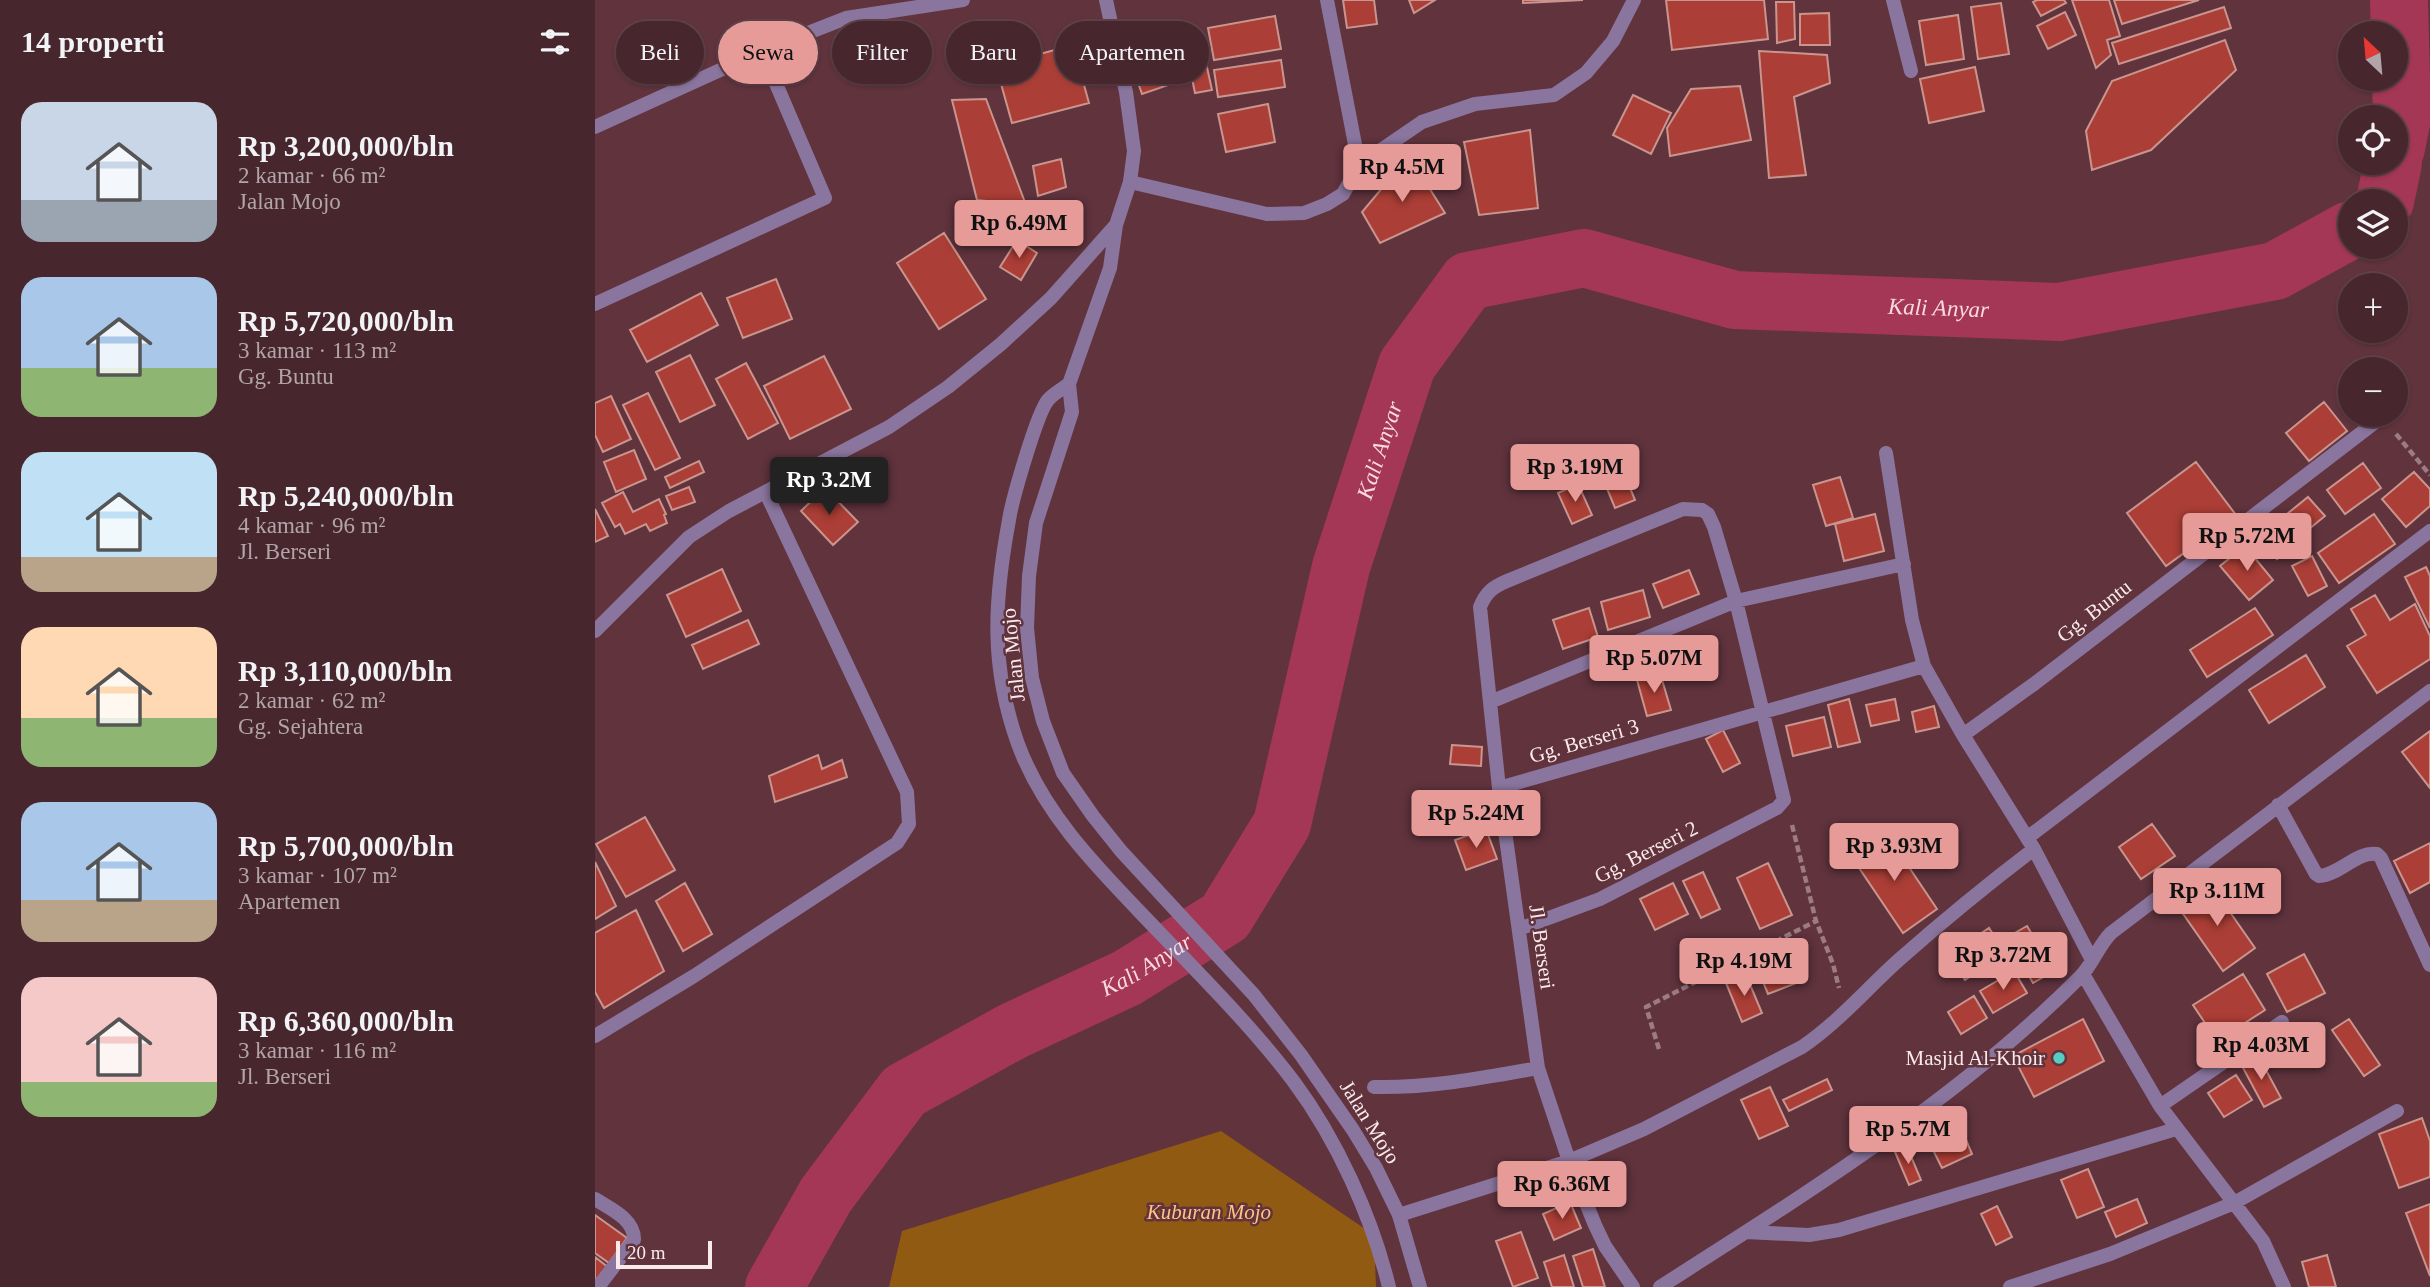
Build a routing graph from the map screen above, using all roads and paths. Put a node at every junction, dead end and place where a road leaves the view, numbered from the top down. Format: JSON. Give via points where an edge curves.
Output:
{"nodes":[{"id":1,"x":963,"y":0,"type":"edge"},
{"id":2,"x":1106,"y":0,"type":"edge"},
{"id":3,"x":1327,"y":0,"type":"edge"},
{"id":4,"x":1634,"y":0,"type":"edge"},
{"id":5,"x":1893,"y":0,"type":"edge"},
{"id":6,"x":818,"y":29,"type":"edge"},
{"id":7,"x":718,"y":71,"type":"edge"},
{"id":8,"x":1911,"y":71,"type":"dead end"},
{"id":9,"x":776,"y":84,"type":"edge"},
{"id":10,"x":595,"y":127,"type":"edge"},
{"id":11,"x":1359,"y":165,"type":"junction"},
{"id":12,"x":1130,"y":182,"type":"junction"},
{"id":13,"x":1116,"y":225,"type":"junction"},
{"id":14,"x":595,"y":304,"type":"edge"},
{"id":15,"x":1069,"y":384,"type":"junction"},
{"id":16,"x":2369,"y":427,"type":"edge"},
{"id":17,"x":2390,"y":427,"type":"edge"},
{"id":18,"x":1886,"y":453,"type":"dead end"},
{"id":19,"x":2430,"y":475,"type":"edge"},
{"id":20,"x":767,"y":493,"type":"junction"},
{"id":21,"x":2430,"y":531,"type":"edge"},
{"id":22,"x":1904,"y":564,"type":"junction"},
{"id":23,"x":1736,"y":601,"type":"junction"},
{"id":24,"x":595,"y":631,"type":"edge"},
{"id":25,"x":1924,"y":666,"type":"junction"},
{"id":26,"x":2430,"y":691,"type":"edge"},
{"id":27,"x":1490,"y":702,"type":"junction"},
{"id":28,"x":1763,"y":711,"type":"junction"},
{"id":29,"x":1963,"y":735,"type":"junction"},
{"id":30,"x":1499,"y":788,"type":"junction"},
{"id":31,"x":1784,"y":798,"type":"junction"},
{"id":32,"x":2278,"y":805,"type":"junction"},
{"id":33,"x":2030,"y":843,"type":"junction"},
{"id":34,"x":1817,"y":921,"type":"junction"},
{"id":35,"x":1519,"y":929,"type":"junction"},
{"id":36,"x":2092,"y":960,"type":"junction"},
{"id":37,"x":2430,"y":965,"type":"edge"},
{"id":38,"x":2083,"y":974,"type":"junction"},
{"id":39,"x":1843,"y":1013,"type":"junction"},
{"id":40,"x":2281,"y":1022,"type":"dead end"},
{"id":41,"x":595,"y":1036,"type":"edge"},
{"id":42,"x":1659,"y":1049,"type":"dead end"},
{"id":43,"x":1538,"y":1068,"type":"junction"},
{"id":44,"x":1374,"y":1087,"type":"dead end"},
{"id":45,"x":2160,"y":1106,"type":"junction"},
{"id":46,"x":2397,"y":1111,"type":"dead end"},
{"id":47,"x":2176,"y":1129,"type":"junction"},
{"id":48,"x":1569,"y":1161,"type":"junction"},
{"id":49,"x":595,"y":1199,"type":"edge"},
{"id":50,"x":2234,"y":1203,"type":"junction"},
{"id":51,"x":1399,"y":1215,"type":"junction"},
{"id":52,"x":1746,"y":1232,"type":"junction"},
{"id":53,"x":598,"y":1287,"type":"edge"},
{"id":54,"x":1389,"y":1287,"type":"edge"},
{"id":55,"x":1420,"y":1287,"type":"edge"},
{"id":56,"x":1633,"y":1287,"type":"edge"},
{"id":57,"x":1660,"y":1287,"type":"edge"},
{"id":58,"x":2010,"y":1287,"type":"edge"},
{"id":59,"x":2284,"y":1287,"type":"edge"}],
"edges":[{"from":1,"to":6,"type":"street","via":[[846,18]]},
{"from":2,"to":12,"type":"street","name":"Jalan Mojo","via":[[1134,151]]},
{"from":3,"to":11,"type":"street"},
{"from":4,"to":11,"type":"street","via":[[1613,41],[1585,73],[1554,95],[1475,104],[1422,122]]},
{"from":5,"to":8,"type":"street"},
{"from":7,"to":10,"type":"street"},
{"from":9,"to":14,"type":"street","via":[[825,198]]},
{"from":11,"to":12,"type":"street","via":[[1343,194],[1304,213],[1268,214]]},
{"from":12,"to":13,"type":"street","name":"Jalan Mojo"},
{"from":13,"to":15,"type":"street","name":"Jalan Mojo","via":[[1102,294]]},
{"from":13,"to":20,"type":"street","via":[[1051,298],[948,387],[889,427]]},
{"from":15,"to":51,"type":"street","name":"Jalan Mojo","via":[[1072,412],[1036,523],[1027,628],[1032,678],[1063,773],[1121,851],[1254,995],[1301,1055],[1353,1130]]},
{"from":15,"to":54,"type":"street","via":[[1047,401],[1011,506],[998,591],[996,636],[1019,745],[1038,785],[1077,845],[1244,1021],[1295,1084],[1363,1207]]},
{"from":16,"to":29,"type":"street","name":"Gg. Buntu"},
{"from":17,"to":19,"type":"path"},
{"from":18,"to":22,"type":"street"},
{"from":20,"to":24,"type":"street","via":[[689,537]]},
{"from":20,"to":41,"type":"street","via":[[907,792],[909,824],[897,843]]},
{"from":21,"to":33,"type":"street"},
{"from":22,"to":23,"type":"street"},
{"from":22,"to":25,"type":"street"},
{"from":23,"to":27,"type":"street"},
{"from":23,"to":27,"type":"street","name":"Jl. Berseri","via":[[1708,514],[1696,508],[1683,509],[1507,581],[1485,594],[1480,607]]},
{"from":23,"to":28,"type":"street"},
{"from":25,"to":28,"type":"street","name":"Gg. Berseri 3"},
{"from":25,"to":29,"type":"street"},
{"from":26,"to":32,"type":"street"},
{"from":27,"to":30,"type":"street","name":"Jl. Berseri"},
{"from":28,"to":30,"type":"street","name":"Gg. Berseri 3"},
{"from":28,"to":31,"type":"street"},
{"from":29,"to":33,"type":"street"},
{"from":30,"to":35,"type":"street","name":"Jl. Berseri"},
{"from":31,"to":34,"type":"path"},
{"from":31,"to":35,"type":"street","name":"Gg. Berseri 2","via":[[1777,808],[1601,899]]},
{"from":32,"to":36,"type":"street","via":[[2111,933]]},
{"from":32,"to":37,"type":"street","via":[[2319,876],[2365,855],[2381,858]]},
{"from":33,"to":36,"type":"street"},
{"from":33,"to":39,"type":"street"},
{"from":34,"to":39,"type":"path","via":[[1833,964]]},
{"from":34,"to":42,"type":"path","via":[[1646,1007]]},
{"from":35,"to":43,"type":"street","name":"Jl. Berseri"},
{"from":36,"to":38,"type":"street"},
{"from":38,"to":45,"type":"street"},
{"from":38,"to":52,"type":"street","via":[[1973,1073],[1861,1156]]},
{"from":39,"to":48,"type":"street","via":[[1802,1048],[1644,1129]]},
{"from":40,"to":45,"type":"street"},
{"from":43,"to":44,"type":"street","via":[[1459,1083]]},
{"from":43,"to":48,"type":"street","name":"Jl. Berseri"},
{"from":45,"to":47,"type":"street"},
{"from":46,"to":50,"type":"street"},
{"from":47,"to":50,"type":"street"},
{"from":47,"to":52,"type":"street","via":[[1839,1230],[1809,1235]]},
{"from":48,"to":51,"type":"street"},
{"from":48,"to":56,"type":"street","name":"Jl. Berseri","via":[[1605,1246]]},
{"from":49,"to":53,"type":"street","via":[[627,1220],[634,1234]]},
{"from":50,"to":58,"type":"street","via":[[2110,1254]]},
{"from":50,"to":59,"type":"street","via":[[2263,1241]]},
{"from":51,"to":55,"type":"street","name":"Jalan Mojo"},
{"from":52,"to":57,"type":"street"}]}
